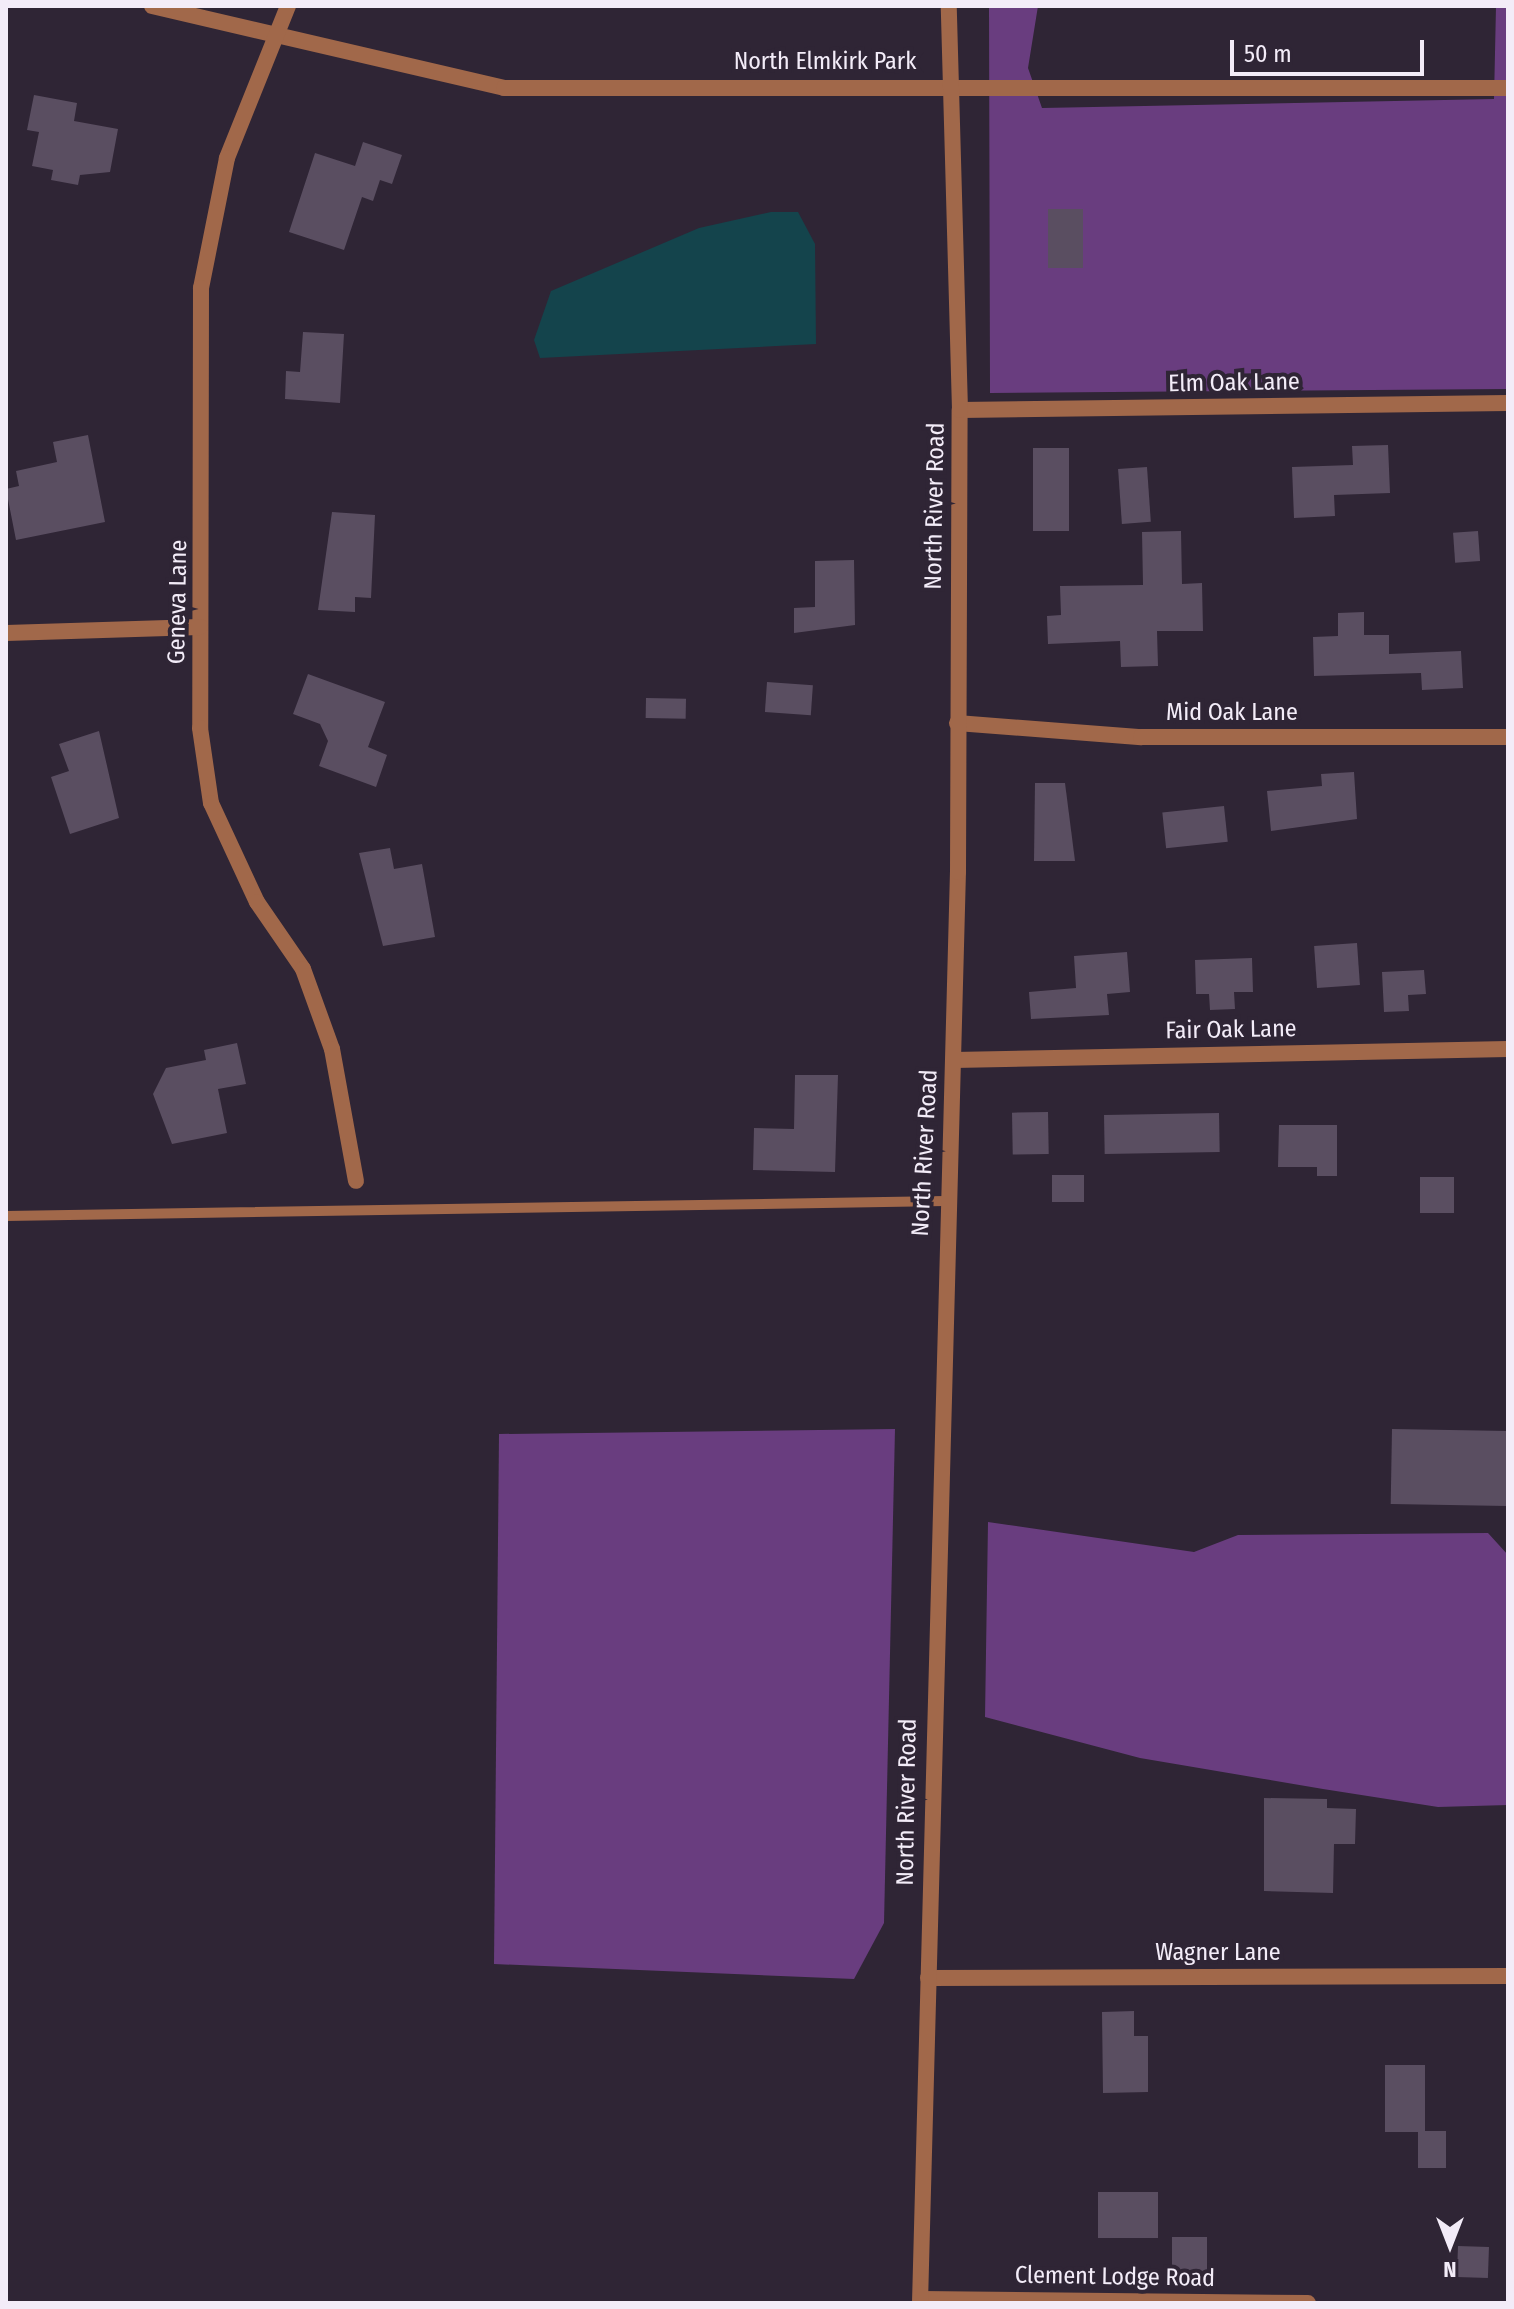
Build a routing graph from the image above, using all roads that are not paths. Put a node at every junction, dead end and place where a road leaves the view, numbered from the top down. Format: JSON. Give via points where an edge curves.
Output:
{"nodes":[{"id":1,"x":152,"y":6,"type":"edge"},
{"id":2,"x":288,"y":6,"type":"edge"},
{"id":3,"x":949,"y":6,"type":"edge"},
{"id":4,"x":277,"y":40,"type":"junction"},
{"id":5,"x":947,"y":85,"type":"junction"},
{"id":6,"x":1508,"y":88,"type":"edge"},
{"id":7,"x":1508,"y":403,"type":"edge"},
{"id":8,"x":960,"y":410,"type":"junction"},
{"id":9,"x":200,"y":627,"type":"junction"},
{"id":10,"x":6,"y":633,"type":"edge"},
{"id":11,"x":957,"y":723,"type":"junction"},
{"id":12,"x":1508,"y":737,"type":"edge"},
{"id":13,"x":1508,"y":1049,"type":"edge"},
{"id":14,"x":954,"y":1060,"type":"junction"},
{"id":15,"x":356,"y":1181,"type":"dead end"},
{"id":16,"x":946,"y":1201,"type":"junction"},
{"id":17,"x":6,"y":1216,"type":"edge"},
{"id":18,"x":1508,"y":1976,"type":"edge"},
{"id":19,"x":928,"y":1978,"type":"junction"},
{"id":20,"x":920,"y":2301,"type":"edge"},
{"id":21,"x":1308,"y":2303,"type":"edge"}],
"edges":[{"from":1,"to":4,"type":"street","name":"North Elmkirk Park"},
{"from":2,"to":4,"type":"street","name":"Geneva Lane"},
{"from":3,"to":5,"type":"street","name":"North River Road"},
{"from":4,"to":5,"type":"street","name":"North Elmkirk Park","via":[[504,88]]},
{"from":4,"to":9,"type":"street","name":"Geneva Lane","via":[[227,158],[201,288]]},
{"from":5,"to":6,"type":"street","name":"North Elmkirk Park"},
{"from":5,"to":8,"type":"street","name":"North River Road"},
{"from":7,"to":8,"type":"street","name":"Elm Oak Lane"},
{"from":8,"to":11,"type":"street","name":"North River Road"},
{"from":9,"to":10,"type":"street"},
{"from":9,"to":15,"type":"street","name":"Geneva Lane","via":[[200,728],[211,803],[257,902],[303,969],[332,1049]]},
{"from":11,"to":12,"type":"street","name":"Mid Oak Lane","via":[[1141,737]]},
{"from":11,"to":14,"type":"street","name":"North River Road"},
{"from":13,"to":14,"type":"street","name":"Fair Oak Lane"},
{"from":14,"to":16,"type":"street","name":"North River Road"},
{"from":16,"to":17,"type":"lane"},
{"from":16,"to":19,"type":"street","name":"North River Road"},
{"from":18,"to":19,"type":"street","name":"Wagner Lane"},
{"from":19,"to":20,"type":"street","name":"North River Road"},
{"from":20,"to":21,"type":"street","name":"Clement Lodge Road"}]}
